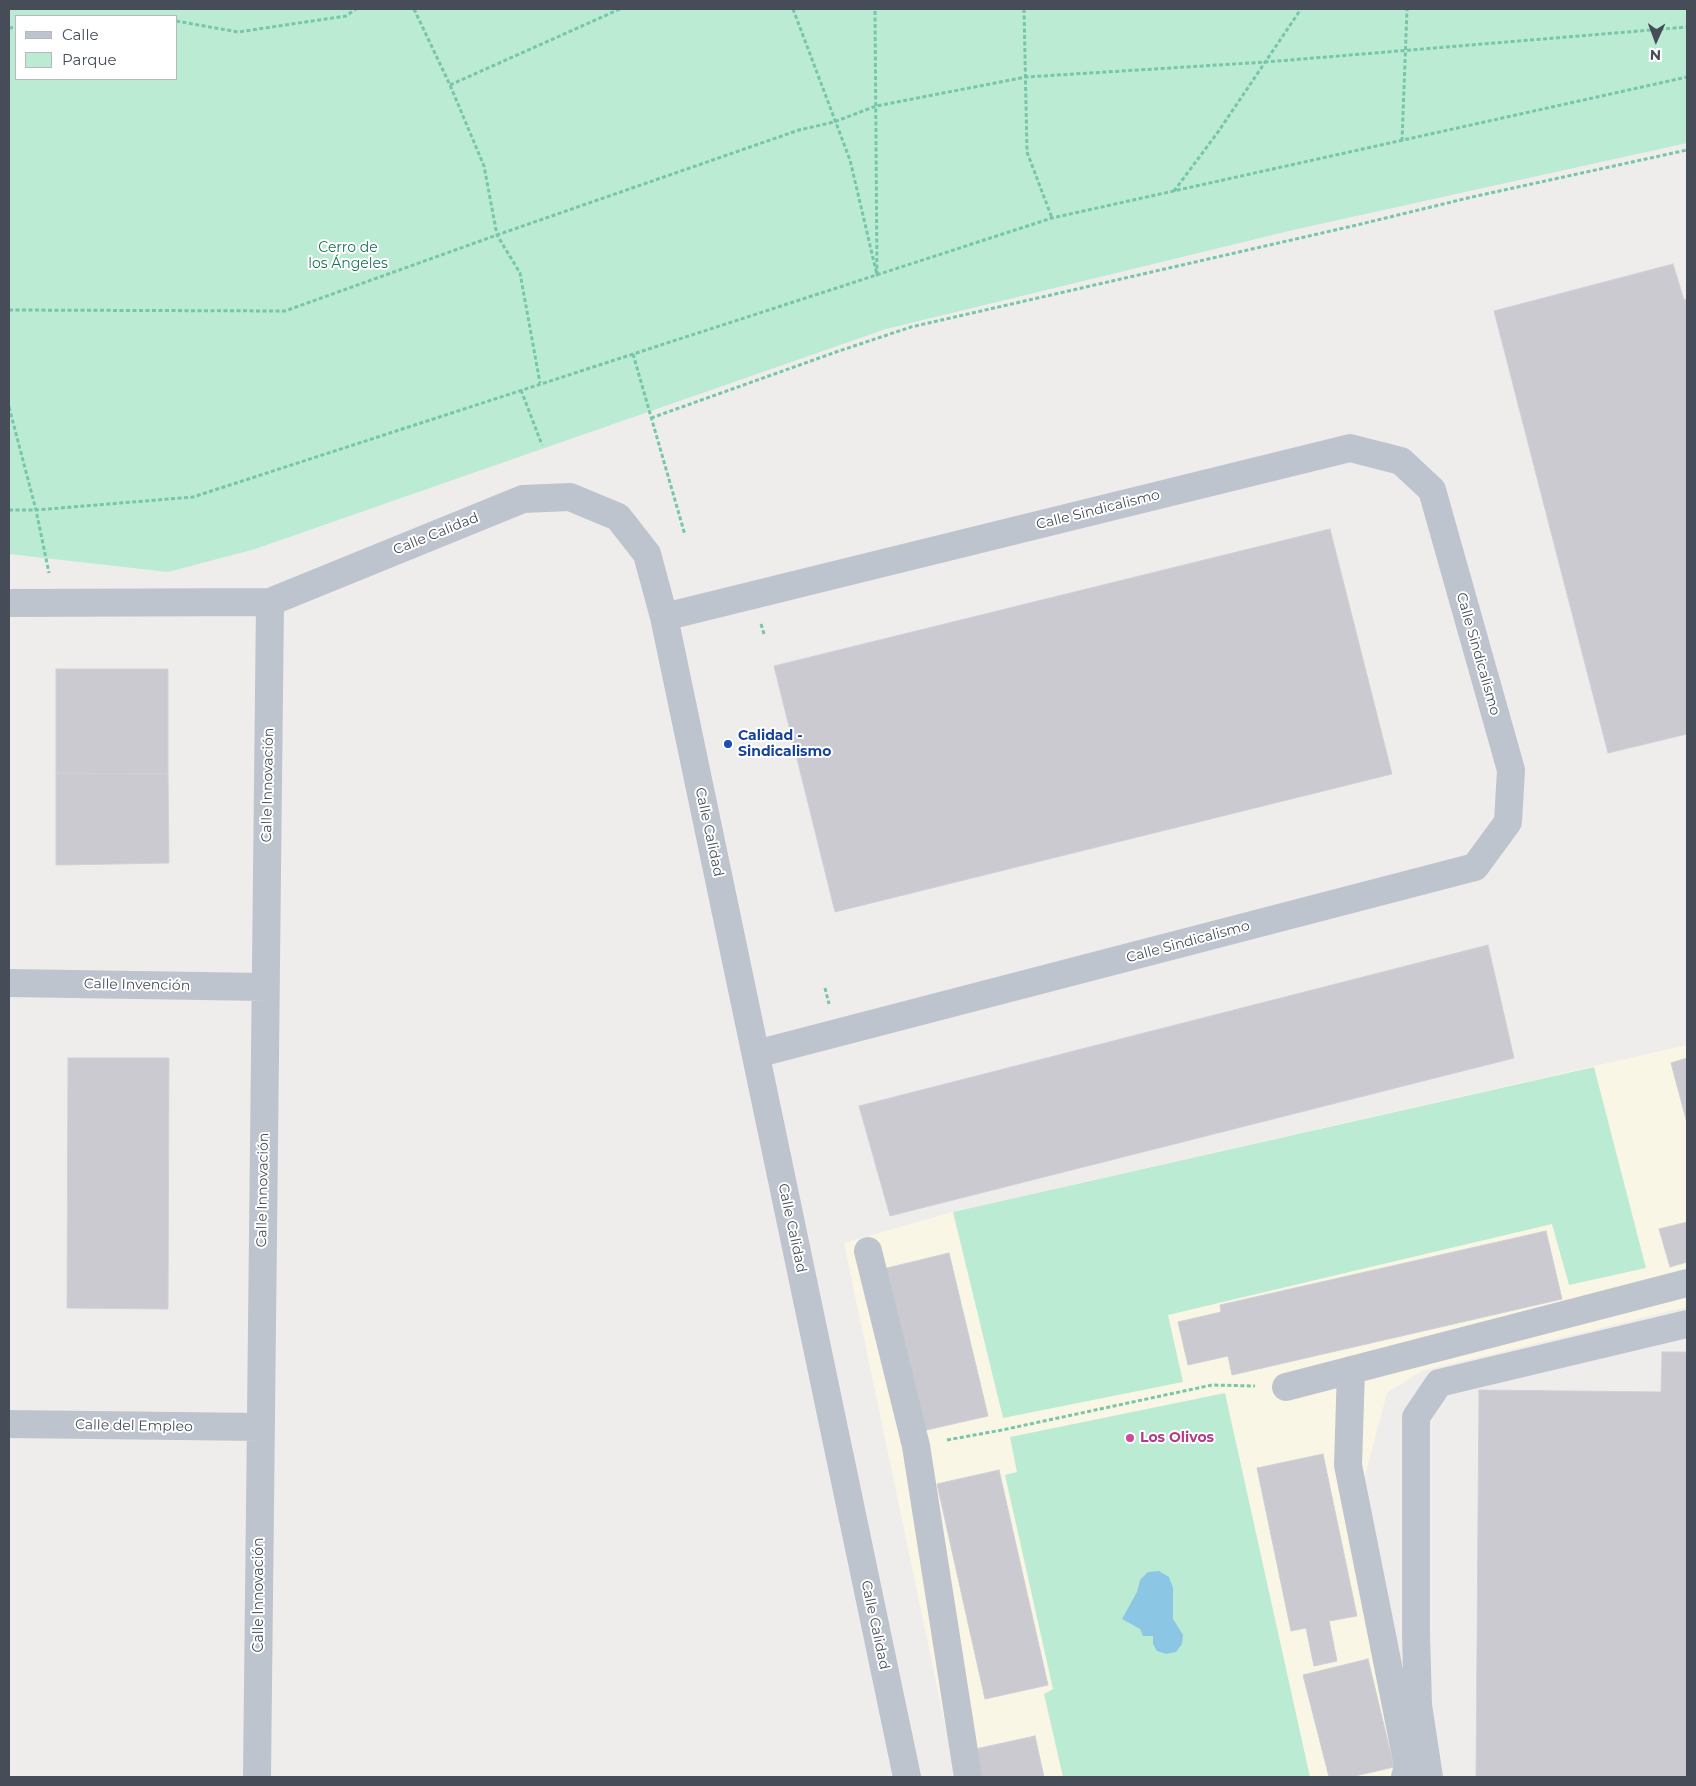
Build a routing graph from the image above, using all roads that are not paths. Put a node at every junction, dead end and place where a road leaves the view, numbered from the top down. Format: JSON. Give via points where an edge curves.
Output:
{"nodes":[{"id":1,"x":270,"y":602,"type":"junction"},
{"id":2,"x":9,"y":603,"type":"edge"},
{"id":3,"x":664,"y":617,"type":"junction"},
{"id":4,"x":9,"y":983,"type":"edge"},
{"id":5,"x":265,"y":987,"type":"junction"},
{"id":6,"x":756,"y":1054,"type":"junction"},
{"id":7,"x":868,"y":1251,"type":"dead end"},
{"id":8,"x":1687,"y":1283,"type":"edge"},
{"id":9,"x":1687,"y":1324,"type":"edge"},
{"id":10,"x":1351,"y":1370,"type":"junction"},
{"id":11,"x":1286,"y":1387,"type":"road end"},
{"id":12,"x":9,"y":1424,"type":"edge"},
{"id":13,"x":260,"y":1427,"type":"junction"},
{"id":14,"x":257,"y":1777,"type":"edge"},
{"id":15,"x":907,"y":1777,"type":"edge"},
{"id":16,"x":968,"y":1777,"type":"edge"},
{"id":17,"x":1405,"y":1777,"type":"edge"},
{"id":18,"x":1429,"y":1777,"type":"edge"}],
"edges":[{"from":1,"to":2,"type":"street","name":"Calle Calidad"},
{"from":1,"to":3,"type":"street","name":"Calle Calidad","via":[[523,499],[570,497],[618,517],[648,554]]},
{"from":1,"to":5,"type":"street","name":"Calle Innovación"},
{"from":3,"to":6,"type":"street","name":"Calle Calidad"},
{"from":3,"to":6,"type":"street","name":"Calle Sindicalismo","via":[[1350,448],[1402,461],[1432,490],[1511,770],[1508,822],[1475,867]]},
{"from":4,"to":5,"type":"street","name":"Calle Invención"},
{"from":5,"to":13,"type":"street","name":"Calle Innovación"},
{"from":6,"to":15,"type":"street","name":"Calle Calidad"},
{"from":7,"to":16,"type":"street","via":[[916,1446]]},
{"from":8,"to":10,"type":"street"},
{"from":9,"to":18,"type":"street","via":[[1439,1384],[1416,1417],[1418,1695]]},
{"from":10,"to":11,"type":"street"},
{"from":10,"to":17,"type":"street","via":[[1348,1465],[1408,1766]]},
{"from":12,"to":13,"type":"street","name":"Calle del Empleo"},
{"from":13,"to":14,"type":"street","name":"Calle Innovación"}]}
